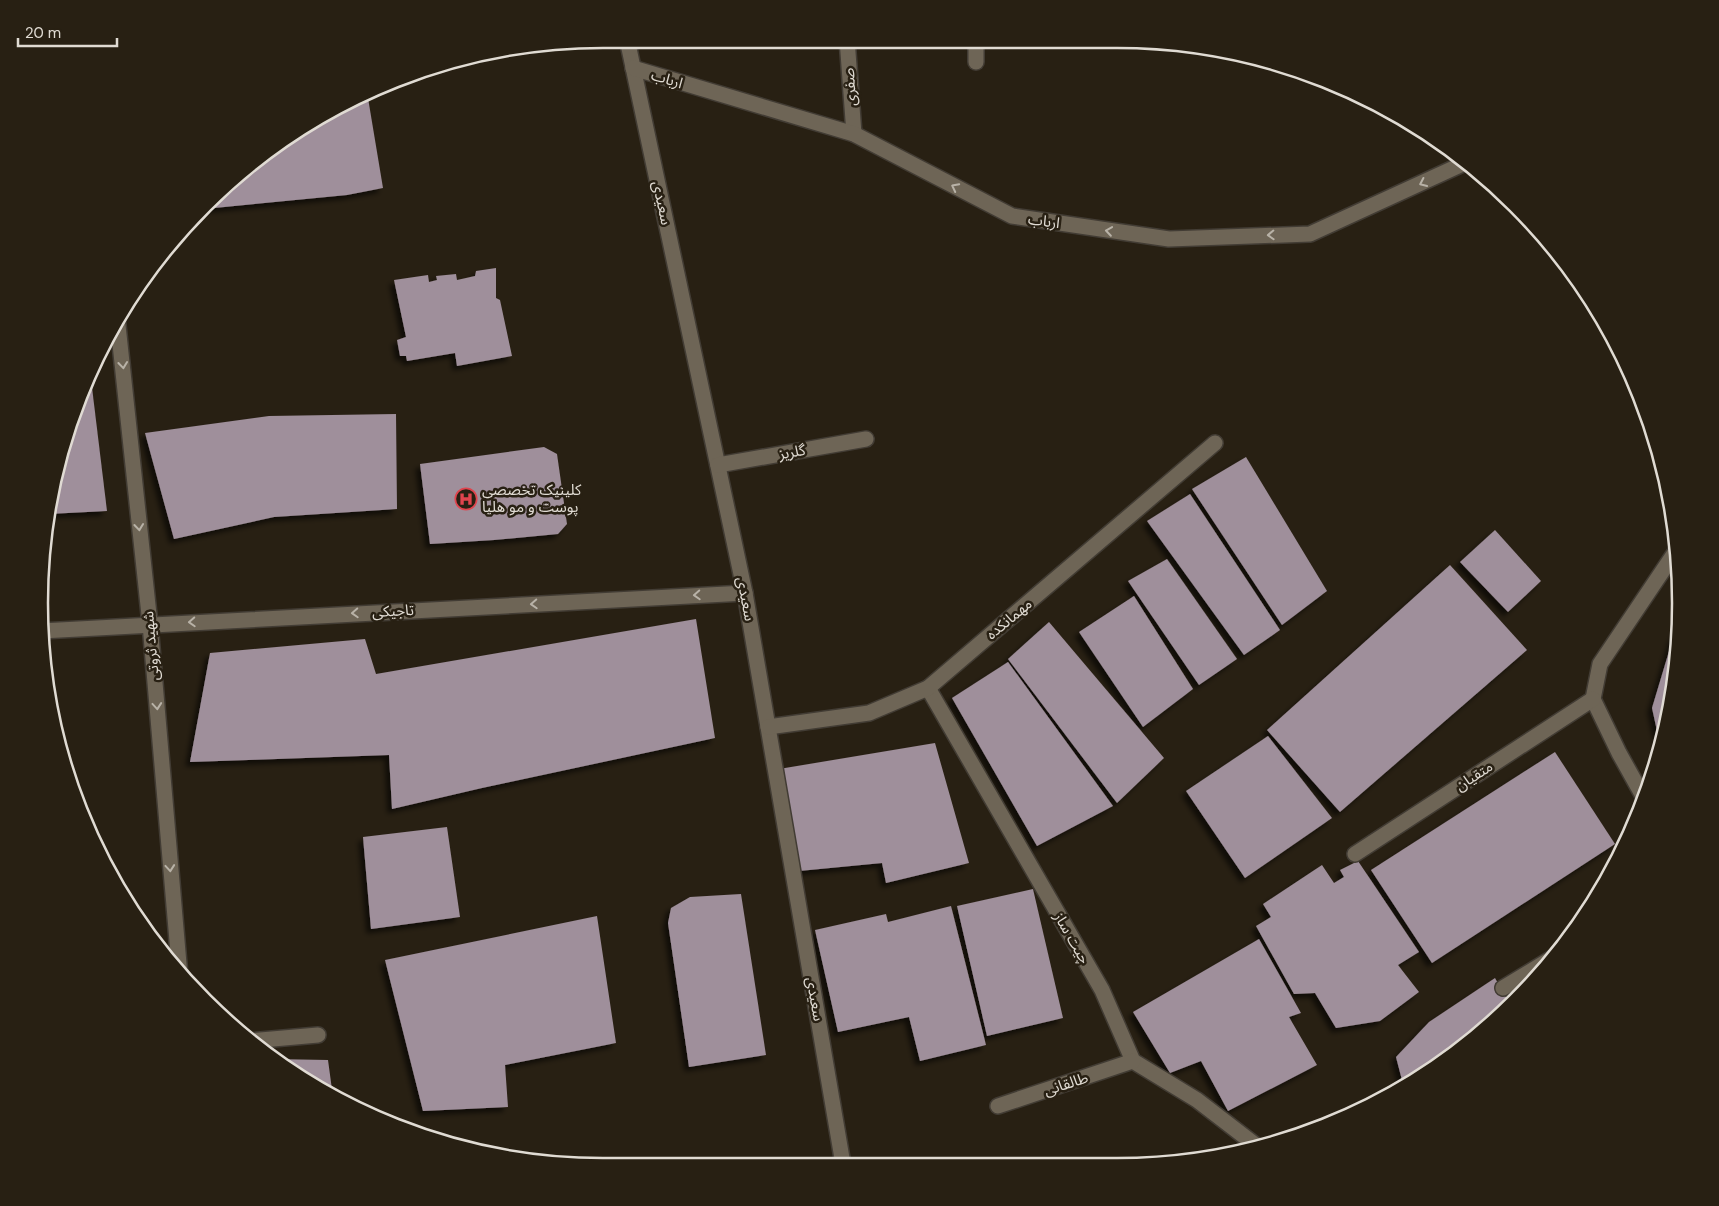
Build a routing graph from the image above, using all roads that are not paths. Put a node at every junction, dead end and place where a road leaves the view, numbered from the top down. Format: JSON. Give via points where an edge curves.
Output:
{"nodes":[{"id":1,"x":629,"y":48,"type":"edge"},
{"id":2,"x":848,"y":48,"type":"edge"},
{"id":3,"x":976,"y":48,"type":"edge"},
{"id":4,"x":976,"y":62,"type":"dead end"},
{"id":5,"x":633,"y":68,"type":"junction"},
{"id":6,"x":854,"y":134,"type":"junction"},
{"id":7,"x":1459,"y":166,"type":"edge"},
{"id":8,"x":119,"y":330,"type":"edge"},
{"id":9,"x":866,"y":439,"type":"dead end"},
{"id":10,"x":1215,"y":443,"type":"dead end"},
{"id":11,"x":718,"y":465,"type":"junction"},
{"id":12,"x":1669,"y":561,"type":"edge"},
{"id":13,"x":745,"y":592,"type":"junction"},
{"id":14,"x":150,"y":624,"type":"junction"},
{"id":15,"x":49,"y":631,"type":"edge"},
{"id":16,"x":928,"y":688,"type":"junction"},
{"id":17,"x":1593,"y":699,"type":"junction"},
{"id":18,"x":768,"y":727,"type":"junction"},
{"id":19,"x":1639,"y":789,"type":"edge"},
{"id":20,"x":1355,"y":854,"type":"dead end"},
{"id":21,"x":179,"y":961,"type":"edge"},
{"id":22,"x":1534,"y":969,"type":"edge"},
{"id":23,"x":1503,"y":988,"type":"dead end"},
{"id":24,"x":318,"y":1035,"type":"dead end"},
{"id":25,"x":260,"y":1040,"type":"edge"},
{"id":26,"x":1133,"y":1062,"type":"junction"},
{"id":27,"x":998,"y":1106,"type":"dead end"},
{"id":28,"x":1252,"y":1142,"type":"edge"},
{"id":29,"x":842,"y":1158,"type":"edge"}],
"edges":[{"from":1,"to":5,"type":"street","name":"سعیدی"},
{"from":2,"to":6,"type":"street","name":"صفری"},
{"from":3,"to":4,"type":"street"},
{"from":5,"to":6,"type":"street","name":"ارباب"},
{"from":5,"to":11,"type":"street","name":"سعیدی"},
{"from":7,"to":6,"type":"street","name":"ارباب","one_way":true,"via":[[1310,234],[1169,240],[1012,216]]},
{"from":8,"to":14,"type":"street","name":"شهید ثروتی","one_way":true},
{"from":9,"to":11,"type":"street","name":"گلریز"},
{"from":10,"to":16,"type":"street","name":"مهمانکده"},
{"from":11,"to":13,"type":"street","name":"سعیدی"},
{"from":12,"to":17,"type":"street","via":[[1600,664]]},
{"from":13,"to":14,"type":"street","name":"تاجیکی","one_way":true},
{"from":13,"to":18,"type":"street","name":"سعیدی"},
{"from":14,"to":15,"type":"street","name":"تاجیکی"},
{"from":14,"to":21,"type":"street","name":"شهید ثروتی","one_way":true},
{"from":16,"to":18,"type":"street","name":"مهمانکده","via":[[869,713]]},
{"from":16,"to":26,"type":"street","name":"چیت ساز","via":[[1102,990]]},
{"from":17,"to":19,"type":"street"},
{"from":17,"to":20,"type":"street","name":"متقیان"},
{"from":18,"to":29,"type":"street","name":"سعیدی"},
{"from":22,"to":23,"type":"street"},
{"from":24,"to":25,"type":"street"},
{"from":26,"to":27,"type":"street","name":"طالقانی"},
{"from":26,"to":28,"type":"street","via":[[1197,1100]]}]}
